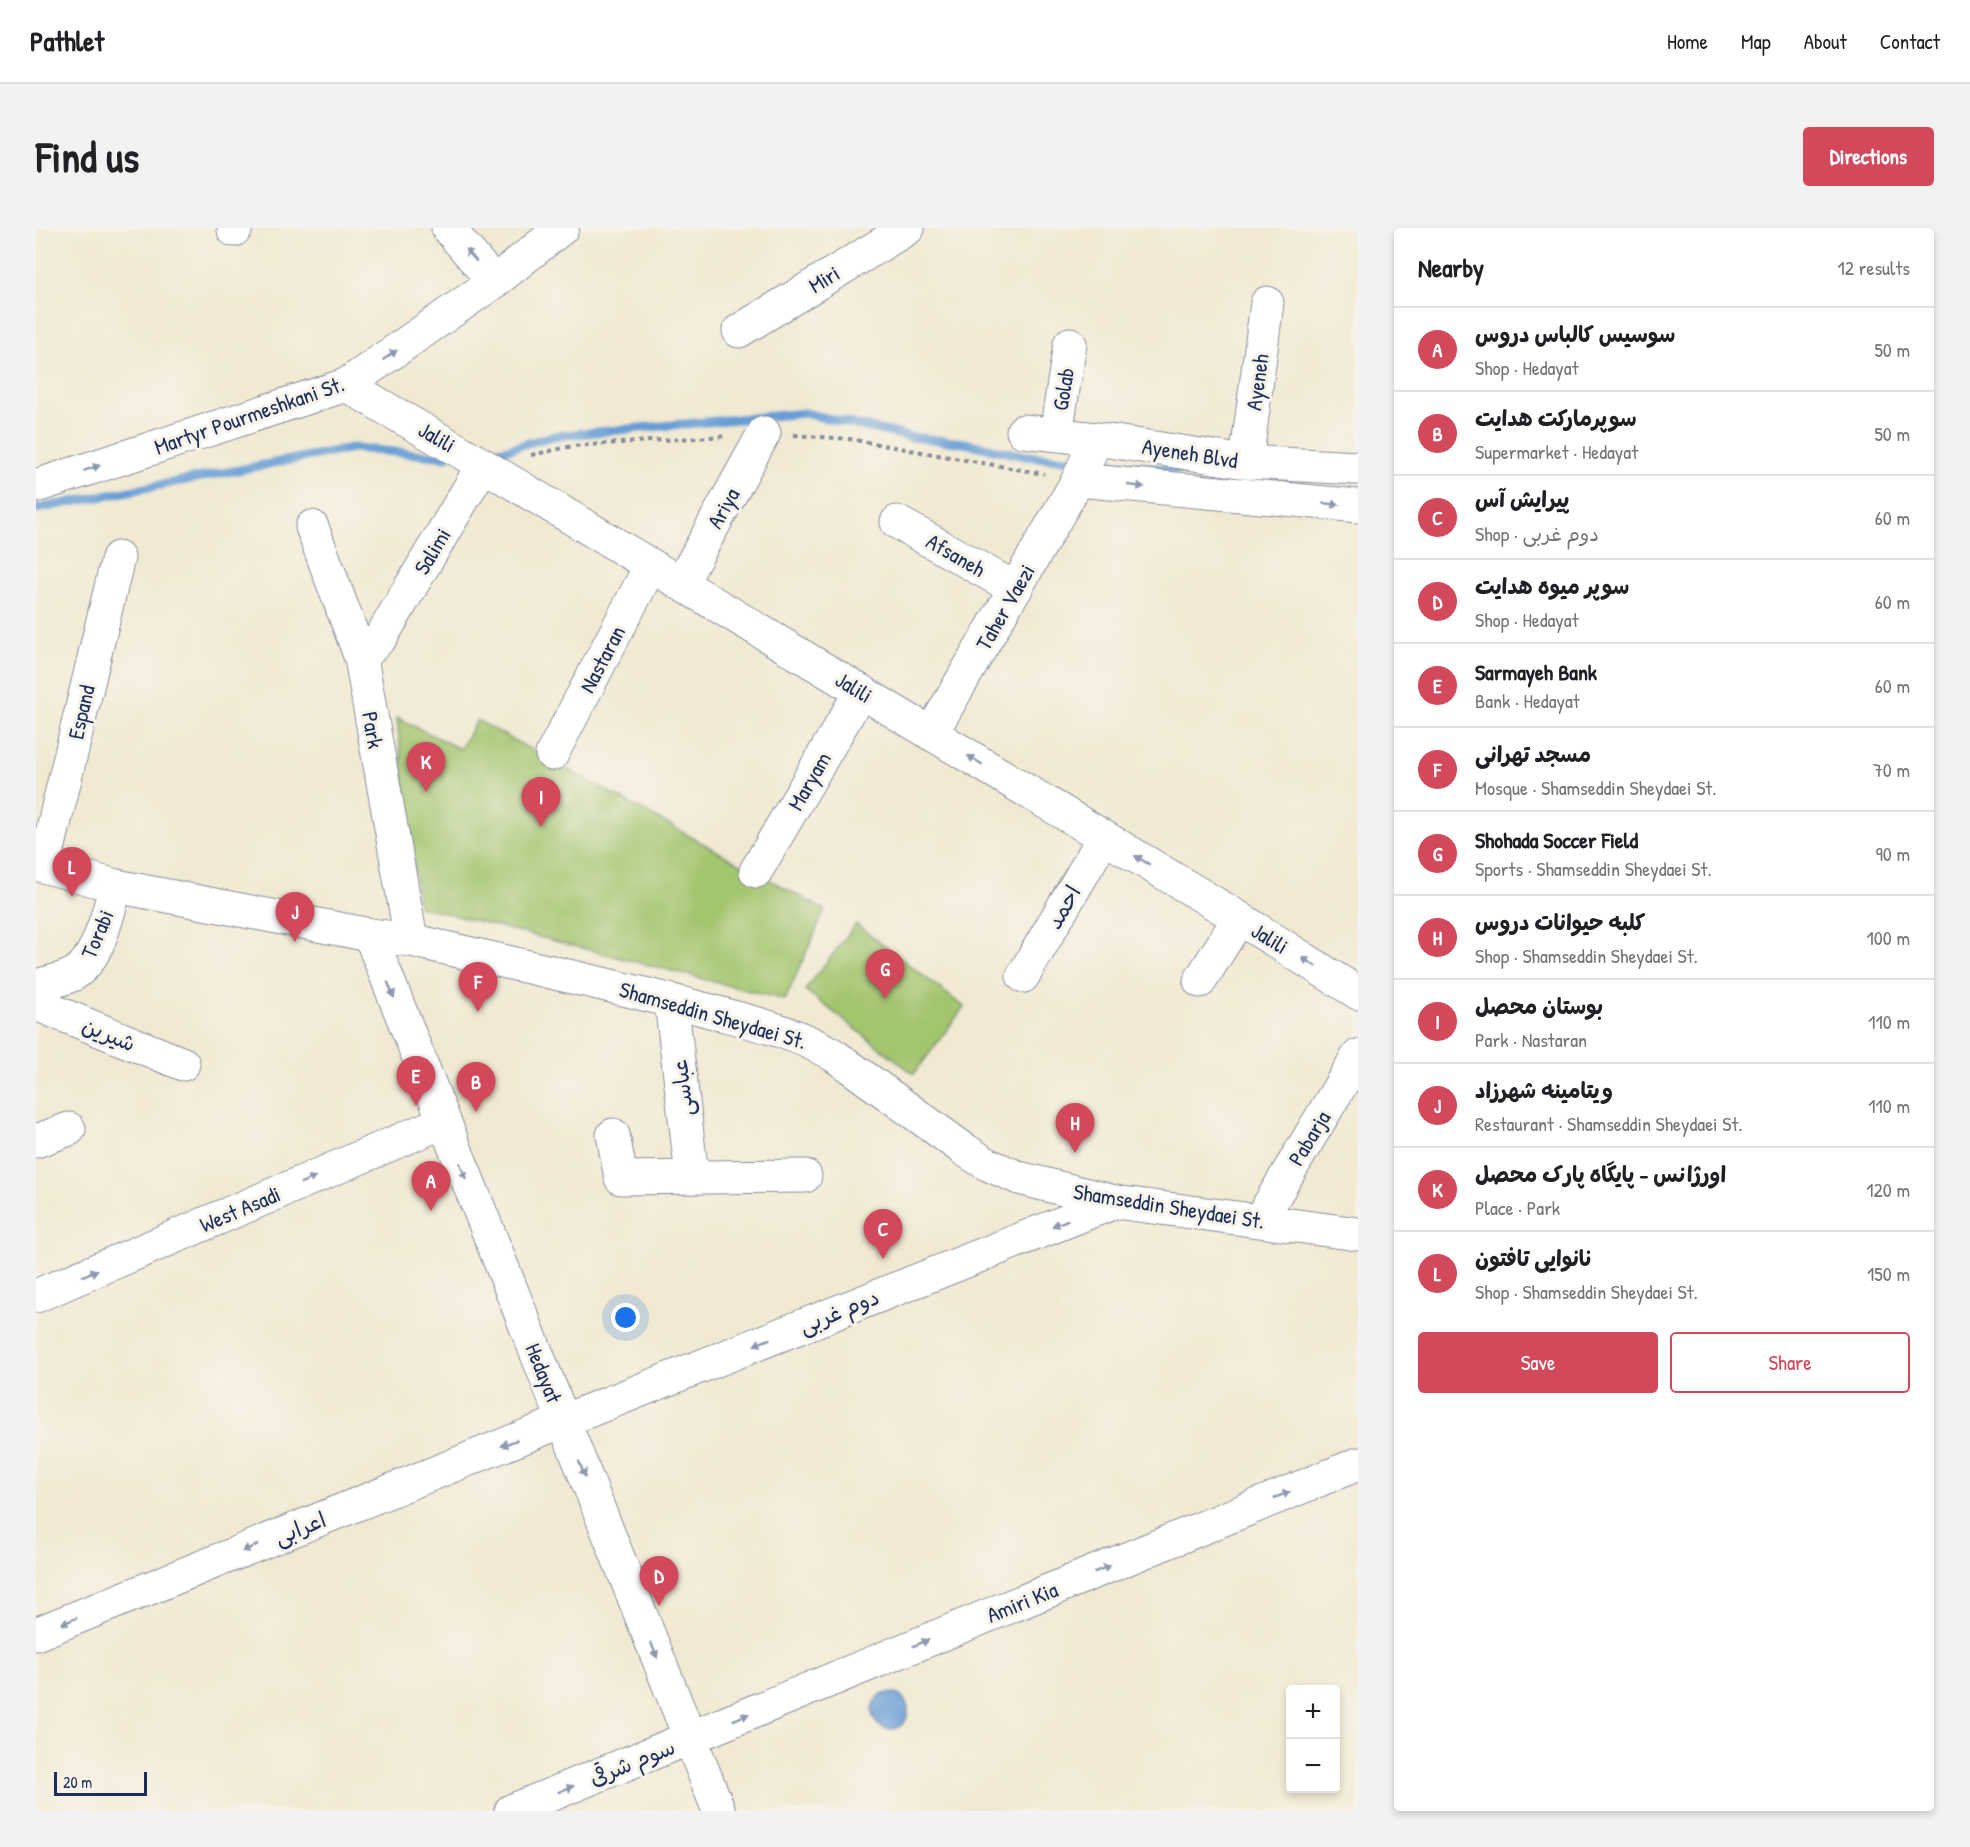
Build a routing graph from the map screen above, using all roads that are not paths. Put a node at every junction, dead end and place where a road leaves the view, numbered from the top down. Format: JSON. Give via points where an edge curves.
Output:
{"nodes":[{"id":1,"x":448,"y":228,"type":"edge"},
{"id":2,"x":562,"y":228,"type":"edge"},
{"id":3,"x":908,"y":228,"type":"edge"},
{"id":4,"x":495,"y":282,"type":"junction"},
{"id":5,"x":1267,"y":303,"type":"dead end"},
{"id":6,"x":740,"y":330,"type":"dead end"},
{"id":7,"x":1070,"y":344,"type":"dead end"},
{"id":8,"x":346,"y":385,"type":"junction"},
{"id":9,"x":1023,"y":431,"type":"dead end"},
{"id":10,"x":764,"y":433,"type":"dead end"},
{"id":11,"x":1056,"y":434,"type":"junction"},
{"id":12,"x":1096,"y":439,"type":"junction"},
{"id":13,"x":1246,"y":462,"type":"junction"},
{"id":14,"x":483,"y":465,"type":"junction"},
{"id":15,"x":1358,"y":468,"type":"edge"},
{"id":16,"x":1078,"y":480,"type":"junction"},
{"id":17,"x":36,"y":486,"type":"edge"},
{"id":18,"x":1358,"y":506,"type":"edge"},
{"id":19,"x":897,"y":522,"type":"dead end"},
{"id":20,"x":312,"y":526,"type":"dead end"},
{"id":21,"x":118,"y":558,"type":"dead end"},
{"id":22,"x":651,"y":565,"type":"junction"},
{"id":23,"x":681,"y":584,"type":"junction"},
{"id":24,"x":1016,"y":589,"type":"junction"},
{"id":25,"x":371,"y":648,"type":"junction"},
{"id":26,"x":861,"y":691,"type":"junction"},
{"id":27,"x":931,"y":734,"type":"junction"},
{"id":28,"x":552,"y":753,"type":"dead end"},
{"id":29,"x":1104,"y":837,"type":"junction"},
{"id":30,"x":40,"y":865,"type":"edge"},
{"id":31,"x":756,"y":871,"type":"dead end"},
{"id":32,"x":116,"y":886,"type":"junction"},
{"id":33,"x":1239,"y":918,"type":"junction"},
{"id":34,"x":370,"y":935,"type":"junction"},
{"id":35,"x":411,"y":940,"type":"junction"},
{"id":36,"x":1023,"y":976,"type":"dead end"},
{"id":37,"x":1200,"y":981,"type":"dead end"},
{"id":38,"x":36,"y":986,"type":"edge"},
{"id":39,"x":1358,"y":993,"type":"edge"},
{"id":40,"x":671,"y":1001,"type":"junction"},
{"id":41,"x":36,"y":1004,"type":"edge"},
{"id":42,"x":1358,"y":1056,"type":"edge"},
{"id":43,"x":183,"y":1065,"type":"dead end"},
{"id":44,"x":444,"y":1122,"type":"junction"},
{"id":45,"x":69,"y":1129,"type":"dead end"},
{"id":46,"x":613,"y":1134,"type":"dead end"},
{"id":47,"x":36,"y":1141,"type":"edge"},
{"id":48,"x":692,"y":1176,"type":"junction"},
{"id":49,"x":805,"y":1176,"type":"dead end"},
{"id":50,"x":1115,"y":1202,"type":"junction"},
{"id":51,"x":1260,"y":1220,"type":"junction"},
{"id":52,"x":1358,"y":1234,"type":"edge"},
{"id":53,"x":36,"y":1296,"type":"edge"},
{"id":54,"x":563,"y":1421,"type":"junction"},
{"id":55,"x":1358,"y":1464,"type":"edge"},
{"id":56,"x":36,"y":1634,"type":"edge"},
{"id":57,"x":688,"y":1739,"type":"junction"},
{"id":58,"x":512,"y":1811,"type":"edge"},
{"id":59,"x":719,"y":1811,"type":"edge"}],
"edges":[{"from":4,"to":1,"type":"street","one_way":true},
{"from":2,"to":4,"type":"street","name":"Martyr Pourmeshkani St."},
{"from":3,"to":6,"type":"street","name":"Miri"},
{"from":8,"to":4,"type":"street","name":"Martyr Pourmeshkani St.","one_way":true},
{"from":5,"to":13,"type":"street","name":"Ayeneh"},
{"from":7,"to":11,"type":"street","name":"Golab"},
{"from":8,"to":14,"type":"street","name":"Jalili"},
{"from":17,"to":8,"type":"street","name":"Martyr Pourmeshkani St.","one_way":true},
{"from":9,"to":11,"type":"street","name":"Ayeneh Blvd"},
{"from":10,"to":23,"type":"street","name":"Ariya"},
{"from":11,"to":12,"type":"street","name":"Ayeneh Blvd"},
{"from":12,"to":13,"type":"street","name":"Ayeneh Blvd"},
{"from":12,"to":16,"type":"street","name":"Taher Vaezi"},
{"from":13,"to":15,"type":"street","name":"Ayeneh Blvd"},
{"from":14,"to":22,"type":"street","name":"Jalili"},
{"from":14,"to":25,"type":"street","name":"Salimi"},
{"from":16,"to":18,"type":"street","name":"Ayeneh Blvd","one_way":true},
{"from":16,"to":24,"type":"street","name":"Taher Vaezi"},
{"from":19,"to":24,"type":"street","name":"Afsaneh"},
{"from":20,"to":25,"type":"street","name":"Park"},
{"from":21,"to":30,"type":"street","name":"Espand"},
{"from":22,"to":23,"type":"street","name":"Jalili"},
{"from":22,"to":28,"type":"street","name":"Nastaran"},
{"from":23,"to":26,"type":"street","name":"Jalili"},
{"from":24,"to":27,"type":"street","name":"Taher Vaezi"},
{"from":25,"to":35,"type":"street","name":"Park"},
{"from":26,"to":27,"type":"street","name":"Jalili"},
{"from":26,"to":31,"type":"street","name":"Maryam"},
{"from":29,"to":27,"type":"street","name":"Jalili","one_way":true},
{"from":33,"to":29,"type":"street","name":"Jalili","one_way":true},
{"from":29,"to":36,"type":"street","name":"احمد"},
{"from":30,"to":32,"type":"street","name":"Shamseddin Sheydaei St."},
{"from":32,"to":34,"type":"street","name":"Shamseddin Sheydaei St."},
{"from":32,"to":38,"type":"street","name":"Torabi","via":[[94,953],[86,964],[71,975]]},
{"from":33,"to":37,"type":"street"},
{"from":39,"to":33,"type":"street","name":"Jalili","one_way":true},
{"from":34,"to":35,"type":"street","name":"Shamseddin Sheydaei St."},
{"from":34,"to":44,"type":"street","name":"Hedayat","one_way":true},
{"from":35,"to":40,"type":"street","name":"Shamseddin Sheydaei St."},
{"from":40,"to":48,"type":"street","name":"عباسی"},
{"from":40,"to":50,"type":"street","name":"Shamseddin Sheydaei St.","via":[[816,1044],[987,1164],[1019,1178]]},
{"from":41,"to":43,"type":"street","name":"شیرین"},
{"from":42,"to":51,"type":"street","name":"Pabarja"},
{"from":53,"to":44,"type":"street","name":"West Asadi","one_way":true},
{"from":44,"to":54,"type":"street","name":"Hedayat","one_way":true},
{"from":45,"to":47,"type":"street"},
{"from":46,"to":48,"type":"street","via":[[621,1178]]},
{"from":48,"to":49,"type":"street"},
{"from":50,"to":51,"type":"street","name":"Shamseddin Sheydaei St."},
{"from":50,"to":54,"type":"street","name":"دوم غربی","one_way":true},
{"from":51,"to":52,"type":"street","name":"Shamseddin Sheydaei St."},
{"from":54,"to":56,"type":"street","name":"اعرابی","one_way":true},
{"from":54,"to":57,"type":"street","name":"Hedayat","one_way":true},
{"from":57,"to":55,"type":"street","name":"Amiri Kia","one_way":true},
{"from":58,"to":57,"type":"street","name":"سوم شرقی","one_way":true},
{"from":57,"to":59,"type":"street","name":"Hedayat"}]}
